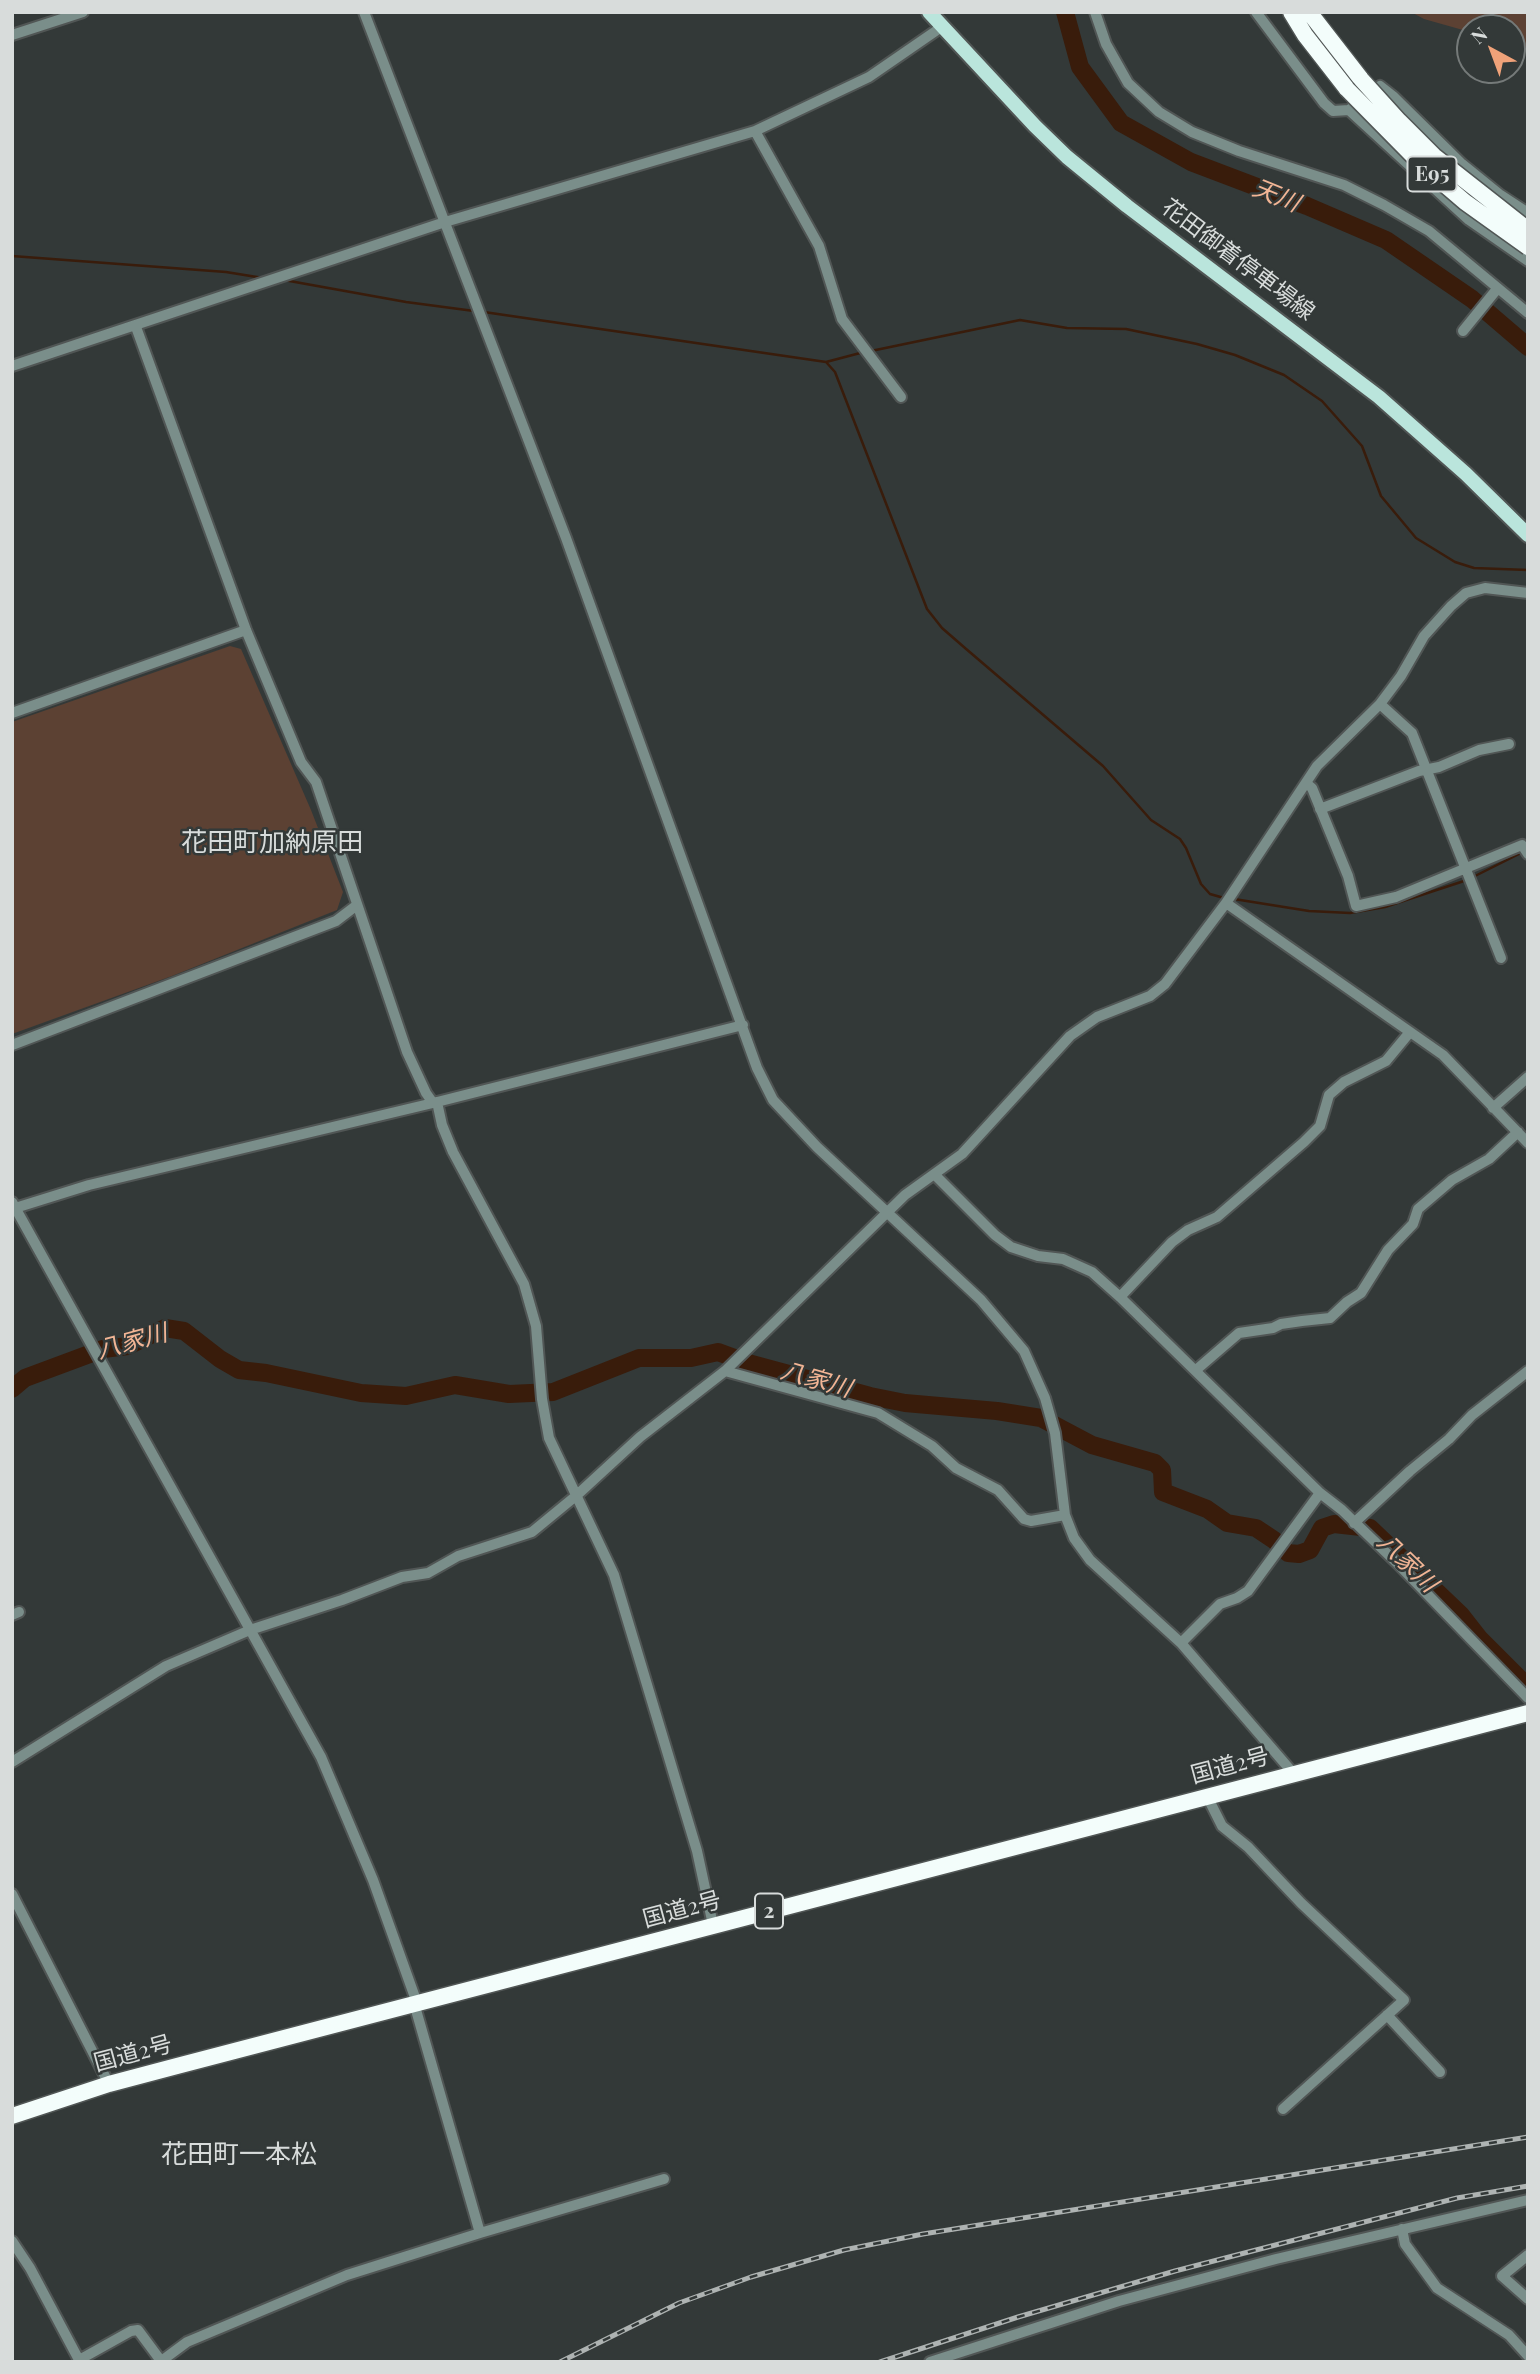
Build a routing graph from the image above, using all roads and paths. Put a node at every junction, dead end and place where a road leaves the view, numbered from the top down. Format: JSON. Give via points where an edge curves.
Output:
{"nodes":[{"id":1,"x":83,"y":12,"type":"edge"},
{"id":2,"x":364,"y":12,"type":"edge"},
{"id":3,"x":929,"y":12,"type":"edge"},
{"id":4,"x":1095,"y":12,"type":"edge"},
{"id":5,"x":1256,"y":12,"type":"edge"},
{"id":6,"x":1290,"y":12,"type":"edge"},
{"id":7,"x":1309,"y":12,"type":"edge"},
{"id":8,"x":943,"y":26,"type":"junction"},
{"id":9,"x":12,"y":35,"type":"edge"},
{"id":10,"x":1354,"y":84,"type":"junction"},
{"id":11,"x":1349,"y":110,"type":"junction"},
{"id":12,"x":755,"y":131,"type":"junction"},
{"id":13,"x":1528,"y":213,"type":"edge"},
{"id":14,"x":444,"y":222,"type":"junction"},
{"id":15,"x":1528,"y":230,"type":"edge"},
{"id":16,"x":1528,"y":247,"type":"edge"},
{"id":17,"x":1528,"y":261,"type":"edge"},
{"id":18,"x":1497,"y":289,"type":"junction"},
{"id":19,"x":1527,"y":313,"type":"edge"},
{"id":20,"x":136,"y":327,"type":"junction"},
{"id":21,"x":1463,"y":331,"type":"dead end"},
{"id":22,"x":12,"y":366,"type":"edge"},
{"id":23,"x":901,"y":397,"type":"dead end"},
{"id":24,"x":1528,"y":536,"type":"edge"},
{"id":25,"x":1528,"y":593,"type":"edge"},
{"id":26,"x":246,"y":630,"type":"junction"},
{"id":27,"x":1380,"y":704,"type":"junction"},
{"id":28,"x":12,"y":713,"type":"edge"},
{"id":29,"x":1509,"y":744,"type":"dead end"},
{"id":30,"x":1427,"y":771,"type":"junction"},
{"id":31,"x":1306,"y":783,"type":"junction"},
{"id":32,"x":1320,"y":809,"type":"junction"},
{"id":33,"x":1528,"y":854,"type":"edge"},
{"id":34,"x":1464,"y":870,"type":"junction"},
{"id":35,"x":1226,"y":903,"type":"junction"},
{"id":36,"x":357,"y":905,"type":"junction"},
{"id":37,"x":1501,"y":958,"type":"dead end"},
{"id":38,"x":743,"y":1025,"type":"junction"},
{"id":39,"x":1410,"y":1032,"type":"junction"},
{"id":40,"x":12,"y":1045,"type":"edge"},
{"id":41,"x":1528,"y":1077,"type":"edge"},
{"id":42,"x":435,"y":1102,"type":"junction"},
{"id":43,"x":1493,"y":1108,"type":"junction"},
{"id":44,"x":1517,"y":1132,"type":"junction"},
{"id":45,"x":1528,"y":1143,"type":"edge"},
{"id":46,"x":936,"y":1175,"type":"junction"},
{"id":47,"x":13,"y":1207,"type":"edge"},
{"id":48,"x":888,"y":1211,"type":"junction"},
{"id":49,"x":1120,"y":1297,"type":"junction"},
{"id":50,"x":1196,"y":1370,"type":"junction"},
{"id":51,"x":725,"y":1371,"type":"junction"},
{"id":52,"x":1528,"y":1371,"type":"edge"},
{"id":53,"x":1320,"y":1493,"type":"junction"},
{"id":54,"x":577,"y":1495,"type":"junction"},
{"id":55,"x":1065,"y":1516,"type":"junction"},
{"id":56,"x":1354,"y":1522,"type":"junction"},
{"id":57,"x":250,"y":1630,"type":"junction"},
{"id":58,"x":1181,"y":1643,"type":"junction"},
{"id":59,"x":1528,"y":1698,"type":"edge"},
{"id":60,"x":1528,"y":1713,"type":"edge"},
{"id":61,"x":12,"y":1762,"type":"edge"},
{"id":62,"x":1293,"y":1773,"type":"junction"},
{"id":63,"x":1207,"y":1796,"type":"junction"},
{"id":64,"x":12,"y":1895,"type":"edge"},
{"id":65,"x":713,"y":1925,"type":"junction"},
{"id":66,"x":416,"y":2003,"type":"junction"},
{"id":67,"x":1387,"y":2015,"type":"junction"},
{"id":68,"x":1440,"y":2072,"type":"dead end"},
{"id":69,"x":109,"y":2084,"type":"junction"},
{"id":70,"x":1283,"y":2109,"type":"dead end"},
{"id":71,"x":12,"y":2116,"type":"edge"},
{"id":72,"x":664,"y":2179,"type":"dead end"},
{"id":73,"x":1525,"y":2203,"type":"edge"},
{"id":74,"x":1402,"y":2229,"type":"junction"},
{"id":75,"x":480,"y":2233,"type":"junction"},
{"id":76,"x":12,"y":2241,"type":"edge"},
{"id":77,"x":1528,"y":2255,"type":"edge"},
{"id":78,"x":1528,"y":2299,"type":"edge"},
{"id":79,"x":1528,"y":2356,"type":"edge"},
{"id":80,"x":161,"y":2361,"type":"edge"},
{"id":81,"x":930,"y":2362,"type":"edge"}],
"edges":[{"from":1,"to":9,"type":"street"},
{"from":2,"to":14,"type":"street"},
{"from":3,"to":8,"type":"main road","name":"花田御着停車場線"},
{"from":4,"to":18,"type":"street","via":[[1105,44],[1128,83],[1159,112],[1192,132],[1344,186],[1384,205],[1429,231]]},
{"from":5,"to":11,"type":"street","via":[[1324,103],[1332,111]]},
{"from":6,"to":10,"type":"highway","number":"E95"},
{"from":7,"to":10,"type":"highway","number":"E95"},
{"from":8,"to":12,"type":"street","via":[[869,77]]},
{"from":8,"to":24,"type":"main road","name":"花田御着停車場線","via":[[1067,156],[1379,397]]},
{"from":10,"to":15,"type":"highway","number":"E95","bridge":true,"via":[[1434,156]]},
{"from":10,"to":16,"type":"highway","number":"E95","bridge":true,"via":[[1423,166]]},
{"from":11,"to":13,"type":"street","via":[[1380,86],[1462,164]]},
{"from":11,"to":17,"type":"street","via":[[1469,220]]},
{"from":12,"to":14,"type":"street"},
{"from":12,"to":23,"type":"street","via":[[819,246],[842,319]]},
{"from":14,"to":20,"type":"street"},
{"from":14,"to":38,"type":"street","via":[[566,538]]},
{"from":18,"to":19,"type":"street"},
{"from":18,"to":21,"type":"street"},
{"from":20,"to":22,"type":"street"},
{"from":20,"to":26,"type":"street"},
{"from":25,"to":27,"type":"street","via":[[1485,589],[1466,593],[1424,636]]},
{"from":26,"to":28,"type":"street"},
{"from":26,"to":36,"type":"street","via":[[301,762],[316,782]]},
{"from":27,"to":30,"type":"street","via":[[1412,733]]},
{"from":27,"to":31,"type":"street","via":[[1317,766]]},
{"from":29,"to":30,"type":"street","via":[[1479,750]]},
{"from":30,"to":32,"type":"street"},
{"from":30,"to":34,"type":"street"},
{"from":31,"to":32,"type":"street"},
{"from":31,"to":35,"type":"street"},
{"from":32,"to":34,"type":"street","via":[[1356,906],[1395,897]]},
{"from":33,"to":34,"type":"street","via":[[1522,845]]},
{"from":34,"to":37,"type":"street"},
{"from":35,"to":39,"type":"street"},
{"from":35,"to":46,"type":"street","via":[[1165,984],[1150,996],[1097,1017],[1070,1036],[962,1154]]},
{"from":36,"to":40,"type":"street","via":[[336,921]]},
{"from":36,"to":42,"type":"street","via":[[407,1052]]},
{"from":38,"to":42,"type":"street"},
{"from":38,"to":48,"type":"street","via":[[774,1100],[817,1147]]},
{"from":39,"to":43,"type":"street","via":[[1443,1055]]},
{"from":39,"to":49,"type":"street","via":[[1386,1061],[1329,1095],[1320,1126],[1304,1142],[1217,1217],[1172,1242]]},
{"from":41,"to":43,"type":"street"},
{"from":42,"to":47,"type":"street"},
{"from":42,"to":54,"type":"street","via":[[453,1152],[524,1284],[536,1326],[549,1438]]},
{"from":43,"to":44,"type":"street"},
{"from":44,"to":45,"type":"street"},
{"from":44,"to":50,"type":"street","via":[[1418,1209],[1413,1224],[1388,1250],[1361,1293],[1331,1318],[1239,1333]]},
{"from":46,"to":48,"type":"street"},
{"from":46,"to":49,"type":"street","via":[[1012,1247],[1063,1259],[1092,1272]]},
{"from":47,"to":57,"type":"street"},
{"from":48,"to":51,"type":"street"},
{"from":48,"to":55,"type":"street","via":[[981,1300],[1024,1351],[1055,1433]]},
{"from":49,"to":50,"type":"street"},
{"from":50,"to":53,"type":"street"},
{"from":51,"to":54,"type":"street","via":[[640,1437]]},
{"from":51,"to":55,"type":"street","via":[[878,1413],[932,1446],[956,1468],[998,1490],[1024,1519]]},
{"from":52,"to":56,"type":"street"},
{"from":53,"to":56,"type":"street"},
{"from":53,"to":58,"type":"street","via":[[1248,1591],[1220,1604]]},
{"from":54,"to":57,"type":"street","via":[[532,1532],[458,1556],[428,1573],[402,1577]]},
{"from":54,"to":65,"type":"street","via":[[614,1575],[697,1851]]},
{"from":55,"to":58,"type":"street","via":[[1090,1560]]},
{"from":56,"to":59,"type":"street"},
{"from":57,"to":61,"type":"street","via":[[166,1666]]},
{"from":57,"to":66,"type":"street","via":[[321,1758],[373,1880]]},
{"from":58,"to":62,"type":"street"},
{"from":60,"to":62,"type":"highway","name":"国道2号","number":"2"},
{"from":62,"to":63,"type":"highway","name":"国道2号","number":"2"},
{"from":63,"to":65,"type":"highway","name":"国道2号","number":"2"},
{"from":63,"to":67,"type":"street","via":[[1222,1826],[1404,2000]]},
{"from":64,"to":69,"type":"street"},
{"from":65,"to":66,"type":"highway","name":"国道2号","number":"2"},
{"from":66,"to":69,"type":"highway","name":"国道2号","number":"2"},
{"from":66,"to":75,"type":"street"},
{"from":67,"to":68,"type":"street"},
{"from":67,"to":70,"type":"street"},
{"from":69,"to":71,"type":"highway","name":"国道2号","number":"2"},
{"from":72,"to":75,"type":"street"},
{"from":73,"to":74,"type":"street"},
{"from":74,"to":79,"type":"street","via":[[1405,2244],[1437,2288],[1510,2335]]},
{"from":74,"to":81,"type":"street","via":[[1119,2301]]},
{"from":75,"to":80,"type":"street","via":[[347,2275],[187,2342]]},
{"from":76,"to":80,"type":"street","via":[[79,2360],[138,2330]]},
{"from":77,"to":78,"type":"street","via":[[1502,2276]]}]}
